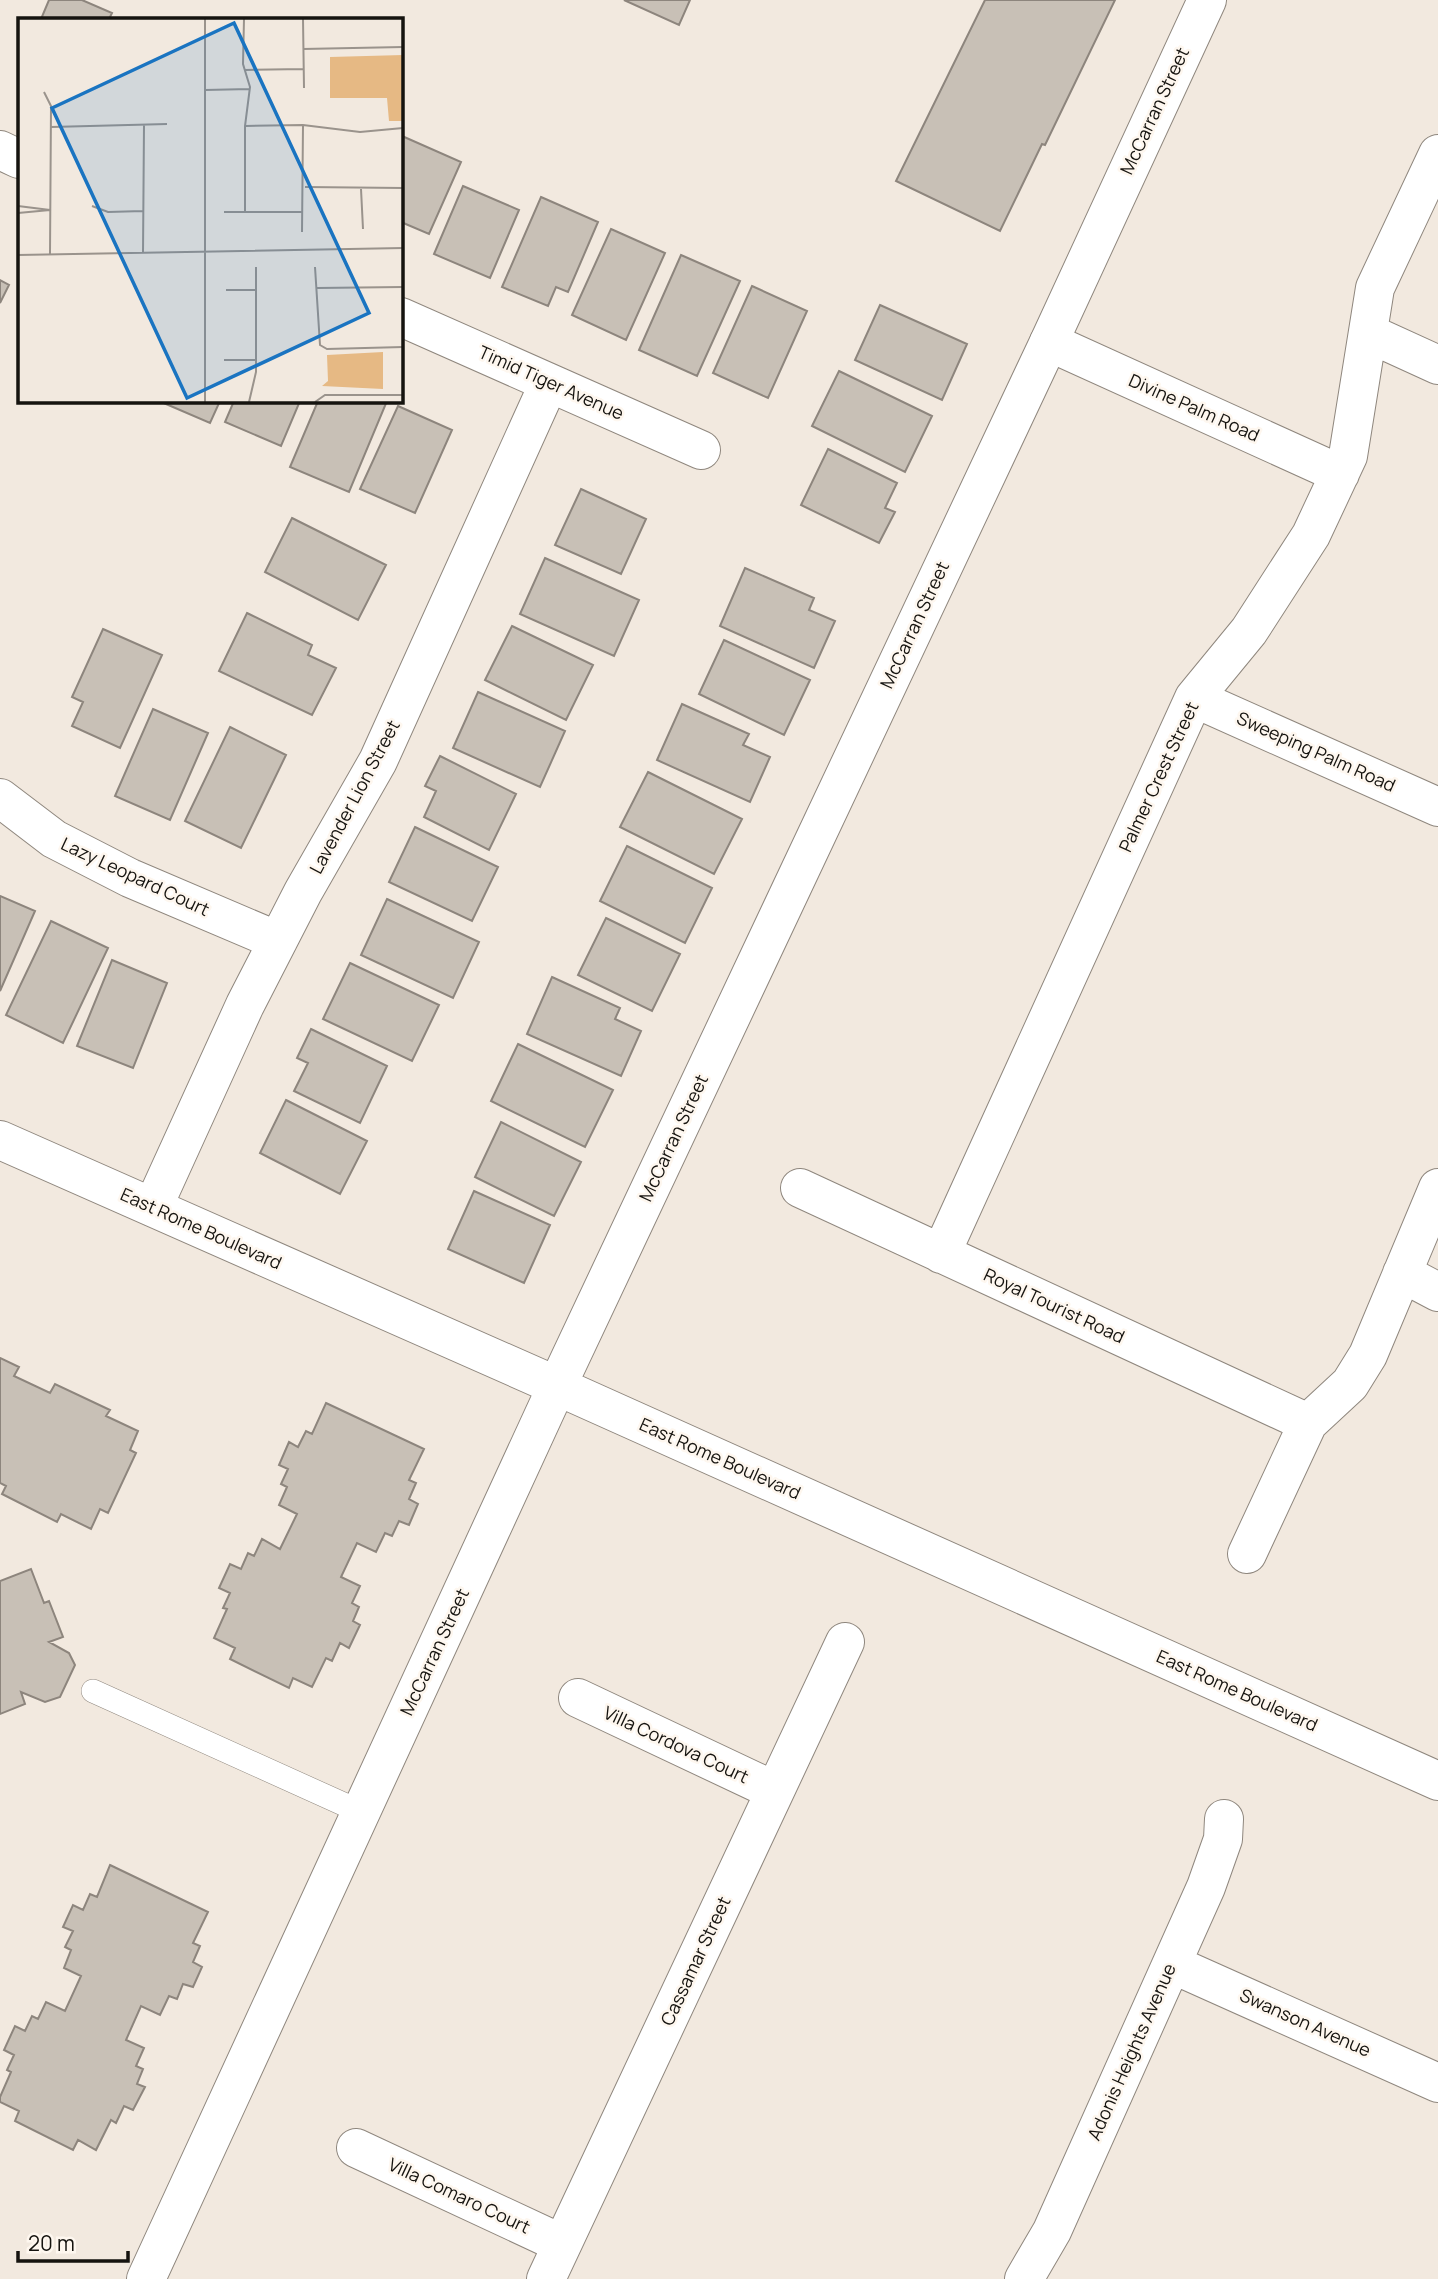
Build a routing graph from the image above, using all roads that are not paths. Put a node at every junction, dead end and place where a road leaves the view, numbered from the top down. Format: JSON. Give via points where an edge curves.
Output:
{"nodes":[{"id":1,"x":1207,"y":0,"type":"edge"},
{"id":2,"x":0,"y":150,"type":"edge"},
{"id":3,"x":1438,"y":154,"type":"edge"},
{"id":4,"x":18,"y":159,"type":"edge"},
{"id":5,"x":402,"y":317,"type":"edge"},
{"id":6,"x":1368,"y":333,"type":"junction"},
{"id":7,"x":1049,"y":342,"type":"junction"},
{"id":8,"x":1438,"y":365,"type":"edge"},
{"id":9,"x":549,"y":383,"type":"junction"},
{"id":10,"x":701,"y":450,"type":"dead end"},
{"id":11,"x":1340,"y":474,"type":"junction"},
{"id":12,"x":1194,"y":698,"type":"junction"},
{"id":13,"x":0,"y":798,"type":"edge"},
{"id":14,"x":1438,"y":807,"type":"edge"},
{"id":15,"x":278,"y":941,"type":"junction"},
{"id":16,"x":0,"y":1139,"type":"edge"},
{"id":17,"x":800,"y":1188,"type":"dead end"},
{"id":18,"x":1438,"y":1188,"type":"edge"},
{"id":19,"x":153,"y":1207,"type":"junction"},
{"id":20,"x":941,"y":1254,"type":"junction"},
{"id":21,"x":1402,"y":1273,"type":"junction"},
{"id":22,"x":1438,"y":1292,"type":"edge"},
{"id":23,"x":557,"y":1386,"type":"junction"},
{"id":24,"x":1308,"y":1423,"type":"junction"},
{"id":25,"x":1247,"y":1555,"type":"dead end"},
{"id":26,"x":845,"y":1642,"type":"dead end"},
{"id":27,"x":93,"y":1691,"type":"dead end"},
{"id":28,"x":578,"y":1698,"type":"dead end"},
{"id":29,"x":1438,"y":1781,"type":"edge"},
{"id":30,"x":775,"y":1791,"type":"junction"},
{"id":31,"x":361,"y":1812,"type":"junction"},
{"id":32,"x":1223,"y":1819,"type":"dead end"},
{"id":33,"x":1172,"y":1964,"type":"junction"},
{"id":34,"x":1438,"y":2083,"type":"edge"},
{"id":35,"x":356,"y":2148,"type":"dead end"},
{"id":36,"x":562,"y":2244,"type":"junction"},
{"id":37,"x":146,"y":2279,"type":"edge"},
{"id":38,"x":546,"y":2279,"type":"edge"},
{"id":39,"x":1024,"y":2279,"type":"edge"}],
"edges":[{"from":1,"to":7,"type":"street","name":"McCarran Street"},
{"from":2,"to":4,"type":"street"},
{"from":3,"to":6,"type":"street","name":"Palmer Crest Street","via":[[1375,288]]},
{"from":5,"to":9,"type":"street","name":"Timid Tiger Avenue"},
{"from":6,"to":8,"type":"street"},
{"from":6,"to":11,"type":"street","name":"Palmer Crest Street","via":[[1348,456]]},
{"from":7,"to":11,"type":"street","name":"Divine Palm Road"},
{"from":7,"to":23,"type":"street","name":"McCarran Street"},
{"from":9,"to":10,"type":"street","name":"Timid Tiger Avenue"},
{"from":9,"to":15,"type":"street","name":"Lavender Lion Street","via":[[378,761]]},
{"from":11,"to":12,"type":"street","name":"Palmer Crest Street","via":[[1291,567],[1249,631]]},
{"from":12,"to":14,"type":"street","name":"Sweeping Palm Road"},
{"from":12,"to":20,"type":"street","name":"Palmer Crest Street"},
{"from":13,"to":15,"type":"street","name":"Lazy Leopard Court","via":[[54,839],[130,878]]},
{"from":15,"to":19,"type":"street","name":"Lavender Lion Street","via":[[244,1005]]},
{"from":16,"to":19,"type":"street","name":"East Rome Boulevard"},
{"from":17,"to":20,"type":"street","name":"Royal Tourist Road"},
{"from":18,"to":21,"type":"street"},
{"from":19,"to":23,"type":"street","name":"East Rome Boulevard"},
{"from":20,"to":24,"type":"street","name":"Royal Tourist Road"},
{"from":21,"to":22,"type":"street"},
{"from":21,"to":24,"type":"street","via":[[1368,1355],[1350,1384]]},
{"from":23,"to":29,"type":"street","name":"East Rome Boulevard"},
{"from":23,"to":31,"type":"street","name":"McCarran Street"},
{"from":24,"to":25,"type":"street"},
{"from":26,"to":30,"type":"street","name":"Cassamar Street"},
{"from":27,"to":31,"type":"lane"},
{"from":28,"to":30,"type":"street","name":"Villa Cordova Court"},
{"from":30,"to":36,"type":"street","name":"Cassamar Street"},
{"from":31,"to":37,"type":"street","name":"McCarran Street"},
{"from":32,"to":33,"type":"street","name":"Adonis Heights Avenue","via":[[1223,1839]]},
{"from":33,"to":34,"type":"street","name":"Swanson Avenue"},
{"from":33,"to":39,"type":"street","name":"Adonis Heights Avenue","via":[[1052,2231]]},
{"from":35,"to":36,"type":"street","name":"Villa Comaro Court"},
{"from":36,"to":38,"type":"street","name":"Cassamar Street"}]}
